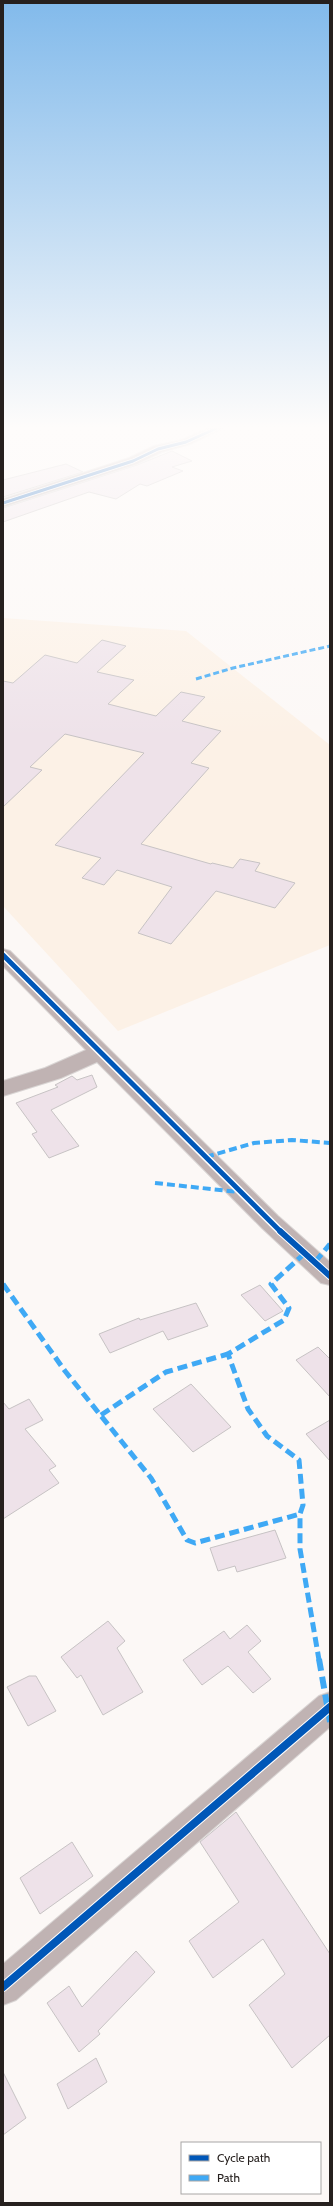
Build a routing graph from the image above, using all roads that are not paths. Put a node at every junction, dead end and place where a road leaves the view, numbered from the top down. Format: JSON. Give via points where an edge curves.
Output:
{"nodes":[{"id":1,"x":3,"y":955,"type":"edge"},
{"id":2,"x":101,"y":1052,"type":"junction"},
{"id":3,"x":3,"y":1089,"type":"edge"},
{"id":4,"x":330,"y":1276,"type":"edge"},
{"id":5,"x":330,"y":1706,"type":"edge"},
{"id":6,"x":3,"y":1987,"type":"edge"}],
"edges":[{"from":1,"to":2,"type":"street"},
{"from":2,"to":3,"type":"street","via":[[53,1073]]},
{"from":2,"to":4,"type":"street","via":[[270,1222]]},
{"from":5,"to":6,"type":"street"}]}
